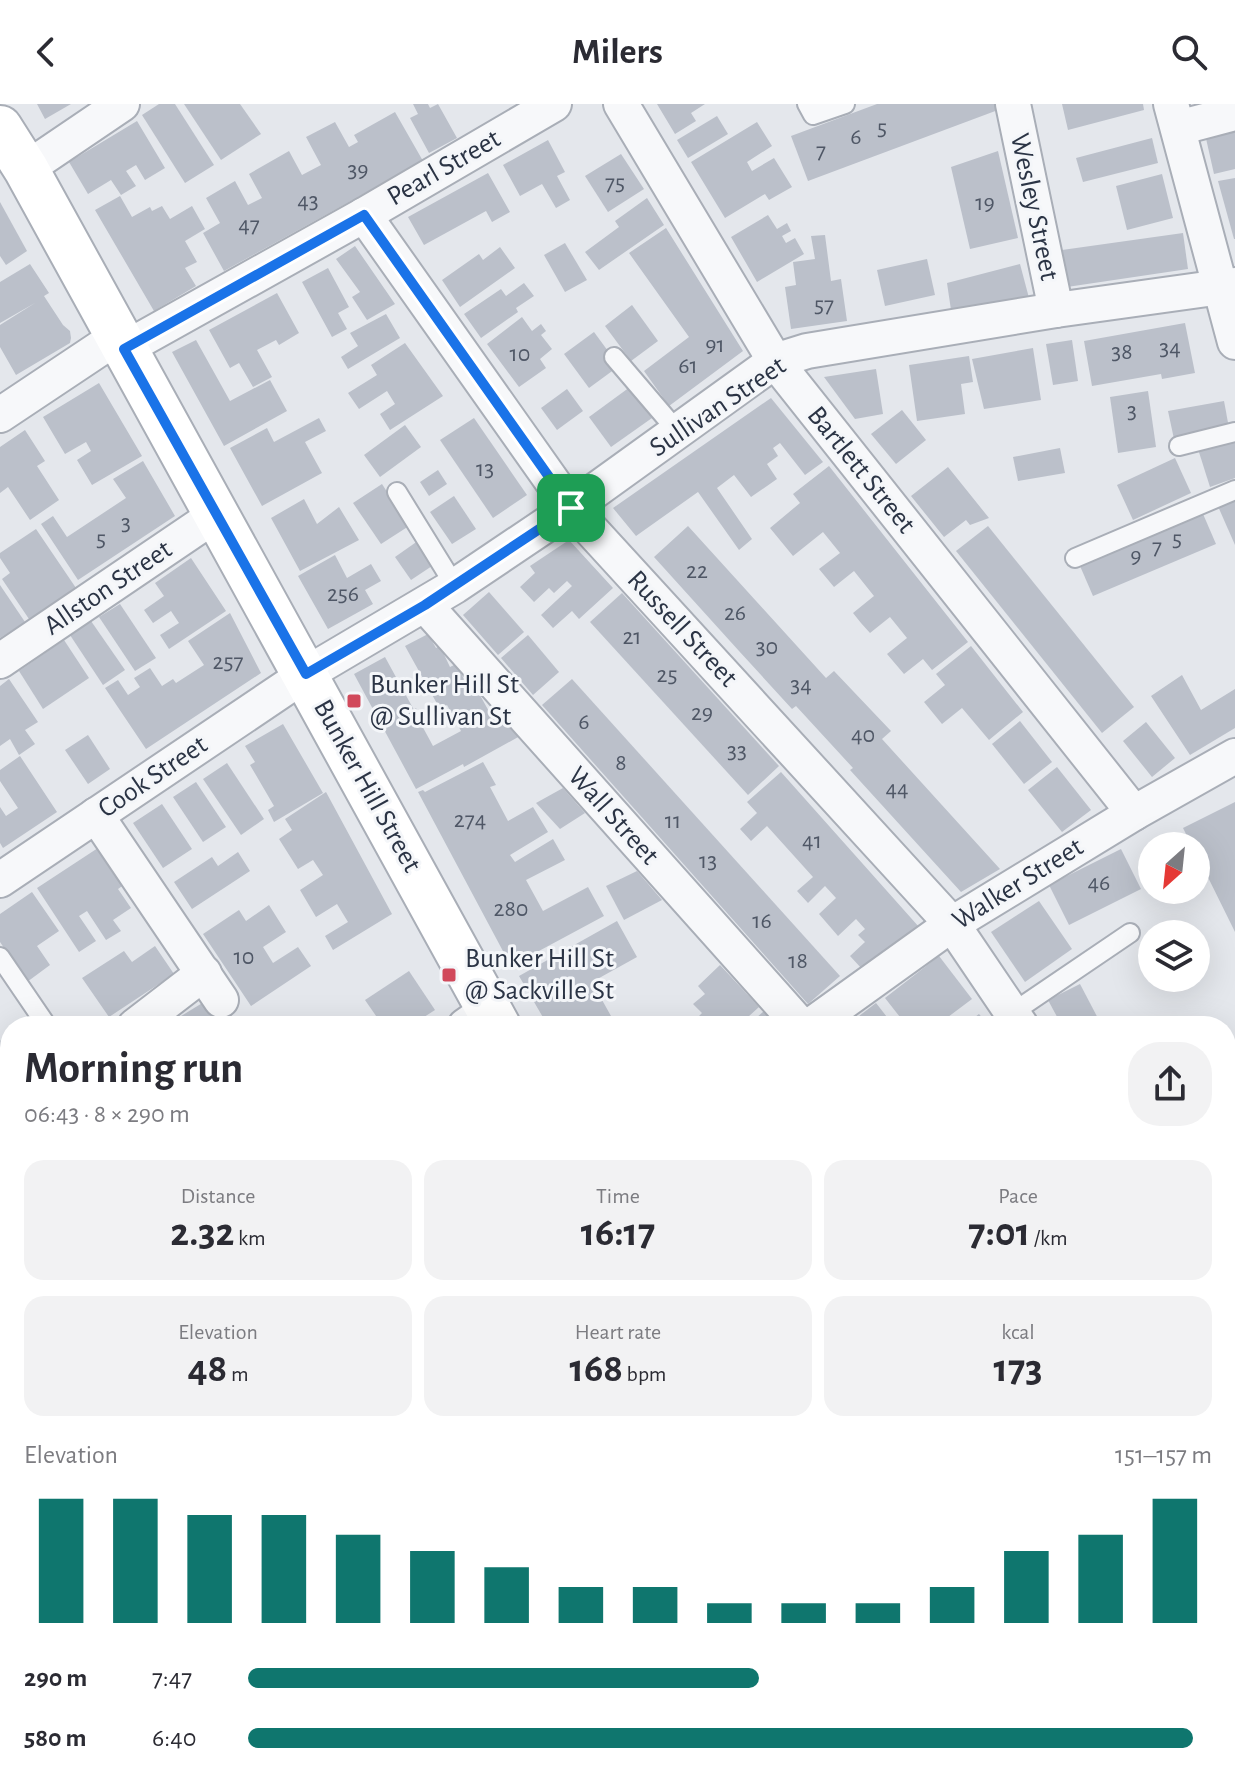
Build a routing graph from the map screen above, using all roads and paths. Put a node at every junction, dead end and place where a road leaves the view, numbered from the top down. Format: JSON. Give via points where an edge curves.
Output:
{"nodes":[{"id":1,"x":122,"y":104,"type":"edge"},
{"id":2,"x":554,"y":104,"type":"edge"},
{"id":3,"x":621,"y":104,"type":"edge"},
{"id":4,"x":845,"y":104,"type":"edge"},
{"id":5,"x":1013,"y":104,"type":"edge"},
{"id":6,"x":810,"y":110,"type":"edge"},
{"id":7,"x":1235,"y":113,"type":"edge"},
{"id":8,"x":1174,"y":116,"type":"edge"},
{"id":9,"x":9,"y":147,"type":"edge"},
{"id":10,"x":364,"y":215,"type":"junction"},
{"id":11,"x":1227,"y":286,"type":"edge"},
{"id":12,"x":1056,"y":310,"type":"junction"},
{"id":13,"x":1235,"y":342,"type":"edge"},
{"id":14,"x":121,"y":343,"type":"junction"},
{"id":15,"x":614,"y":357,"type":"dead end"},
{"id":16,"x":775,"y":361,"type":"junction"},
{"id":17,"x":0,"y":415,"type":"edge"},
{"id":18,"x":678,"y":432,"type":"junction"},
{"id":19,"x":1235,"y":432,"type":"edge"},
{"id":20,"x":1179,"y":446,"type":"dead end"},
{"id":21,"x":1235,"y":490,"type":"edge"},
{"id":22,"x":397,"y":492,"type":"dead end"},
{"id":23,"x":571,"y":508,"type":"junction"},
{"id":24,"x":217,"y":514,"type":"junction"},
{"id":25,"x":1075,"y":558,"type":"dead end"},
{"id":26,"x":455,"y":586,"type":"junction"},
{"id":27,"x":425,"y":605,"type":"junction"},
{"id":28,"x":0,"y":661,"type":"edge"},
{"id":29,"x":306,"y":674,"type":"junction"},
{"id":30,"x":1235,"y":756,"type":"edge"},
{"id":31,"x":1134,"y":813,"type":"junction"},
{"id":32,"x":96,"y":815,"type":"junction"},
{"id":33,"x":0,"y":880,"type":"edge"},
{"id":34,"x":952,"y":924,"type":"junction"},
{"id":35,"x":1130,"y":933,"type":"dead end"},
{"id":36,"x":0,"y":957,"type":"edge"},
{"id":37,"x":40,"y":1016,"type":"edge"},
{"id":38,"x":154,"y":1016,"type":"edge"},
{"id":39,"x":482,"y":1016,"type":"edge"},
{"id":40,"x":792,"y":1016,"type":"edge"},
{"id":41,"x":824,"y":1016,"type":"edge"},
{"id":42,"x":1014,"y":1016,"type":"edge"},
{"id":43,"x":1022,"y":1016,"type":"edge"}],
"edges":[{"from":1,"to":9,"type":"street"},
{"from":2,"to":10,"type":"street","name":"Pearl Street"},
{"from":3,"to":16,"type":"street","name":"Bartlett Street"},
{"from":4,"to":6,"type":"lane"},
{"from":5,"to":12,"type":"street","name":"Wesley Street"},
{"from":7,"to":8,"type":"street"},
{"from":8,"to":11,"type":"street"},
{"from":9,"to":14,"type":"main road","name":"Bunker Hill Street"},
{"from":10,"to":14,"type":"street","name":"Pearl Street"},
{"from":10,"to":23,"type":"street","name":"Russell Street"},
{"from":11,"to":12,"type":"street","name":"Sullivan Street"},
{"from":11,"to":13,"type":"street"},
{"from":12,"to":16,"type":"street","name":"Sullivan Street","via":[[807,351]]},
{"from":14,"to":17,"type":"street","name":"Pearl Street"},
{"from":14,"to":24,"type":"main road","name":"Bunker Hill Street"},
{"from":15,"to":18,"type":"lane"},
{"from":16,"to":18,"type":"street","name":"Sullivan Street"},
{"from":16,"to":31,"type":"street","name":"Bartlett Street"},
{"from":18,"to":23,"type":"street","name":"Sullivan Street"},
{"from":19,"to":20,"type":"lane"},
{"from":21,"to":25,"type":"lane"},
{"from":22,"to":26,"type":"lane"},
{"from":23,"to":26,"type":"street","name":"Sullivan Street"},
{"from":23,"to":34,"type":"street","name":"Russell Street"},
{"from":24,"to":28,"type":"street","name":"Allston Street"},
{"from":24,"to":29,"type":"main road","name":"Bunker Hill Street"},
{"from":26,"to":27,"type":"street","name":"Sullivan Street"},
{"from":27,"to":29,"type":"street","name":"Sullivan Street"},
{"from":27,"to":40,"type":"street","name":"Wall Street"},
{"from":29,"to":32,"type":"street","name":"Cook Street"},
{"from":29,"to":39,"type":"main road","name":"Bunker Hill Street"},
{"from":30,"to":31,"type":"street","name":"Walker Street"},
{"from":31,"to":34,"type":"street","name":"Walker Street"},
{"from":32,"to":33,"type":"street","name":"Cook Street"},
{"from":32,"to":38,"type":"street","via":[[213,986]]},
{"from":34,"to":41,"type":"street","name":"Walker Street"},
{"from":34,"to":42,"type":"street","name":"Russell Street"},
{"from":35,"to":43,"type":"lane"},
{"from":36,"to":37,"type":"lane"}]}
